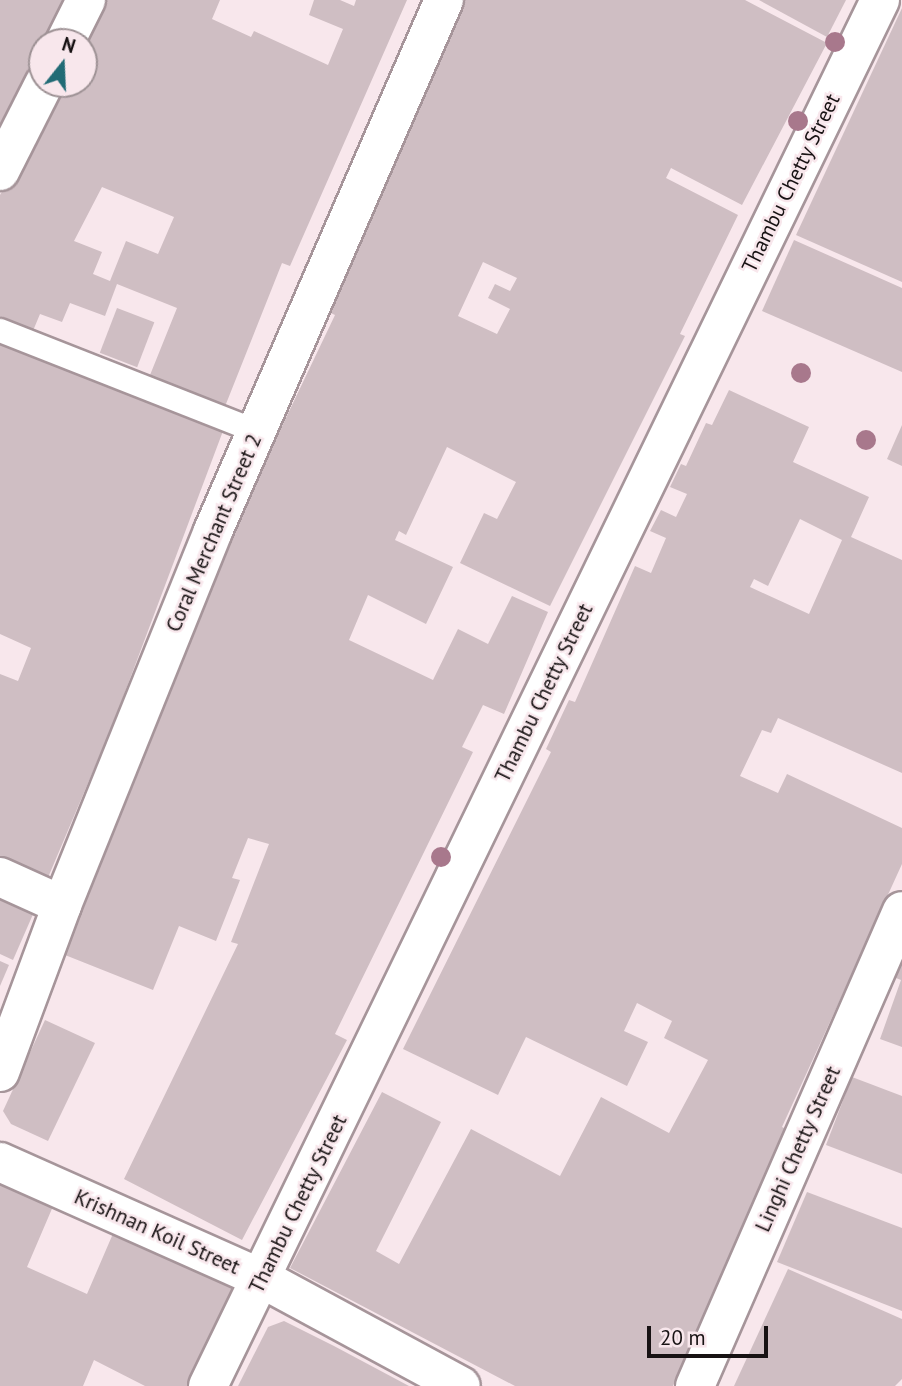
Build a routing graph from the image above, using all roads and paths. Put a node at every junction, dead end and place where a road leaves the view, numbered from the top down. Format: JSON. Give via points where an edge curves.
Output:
{"nodes":[{"id":1,"x":86,"y":0,"type":"edge"},
{"id":2,"x":444,"y":0,"type":"edge"},
{"id":3,"x":880,"y":0,"type":"edge"},
{"id":4,"x":72,"y":28,"type":"edge"},
{"id":5,"x":37,"y":98,"type":"edge"},
{"id":6,"x":0,"y":171,"type":"edge"},
{"id":7,"x":0,"y":330,"type":"edge"},
{"id":8,"x":257,"y":430,"type":"junction"},
{"id":9,"x":0,"y":877,"type":"edge"},
{"id":10,"x":62,"y":905,"type":"junction"},
{"id":11,"x":902,"y":911,"type":"edge"},
{"id":12,"x":0,"y":1072,"type":"edge"},
{"id":13,"x":0,"y":1162,"type":"edge"},
{"id":14,"x":261,"y":1279,"type":"junction"},
{"id":15,"x":208,"y":1386,"type":"edge"},
{"id":16,"x":461,"y":1386,"type":"edge"},
{"id":17,"x":695,"y":1386,"type":"edge"}],
"edges":[{"from":1,"to":4,"type":"street"},
{"from":2,"to":8,"type":"street","name":"Coral Merchant Street 2"},
{"from":3,"to":14,"type":"street","name":"Thambu Chetty Street"},
{"from":5,"to":6,"type":"street"},
{"from":7,"to":8,"type":"lane"},
{"from":8,"to":10,"type":"street","name":"Coral Merchant Street 2"},
{"from":9,"to":10,"type":"street"},
{"from":10,"to":12,"type":"street","name":"Coral Merchant Street 2"},
{"from":11,"to":17,"type":"street","name":"Linghi Chetty Street"},
{"from":13,"to":14,"type":"street","name":"Krishnan Koil Street"},
{"from":14,"to":15,"type":"street","name":"Thambu Chetty Street"},
{"from":14,"to":16,"type":"street","name":"Krishnan Koil Street"}]}
